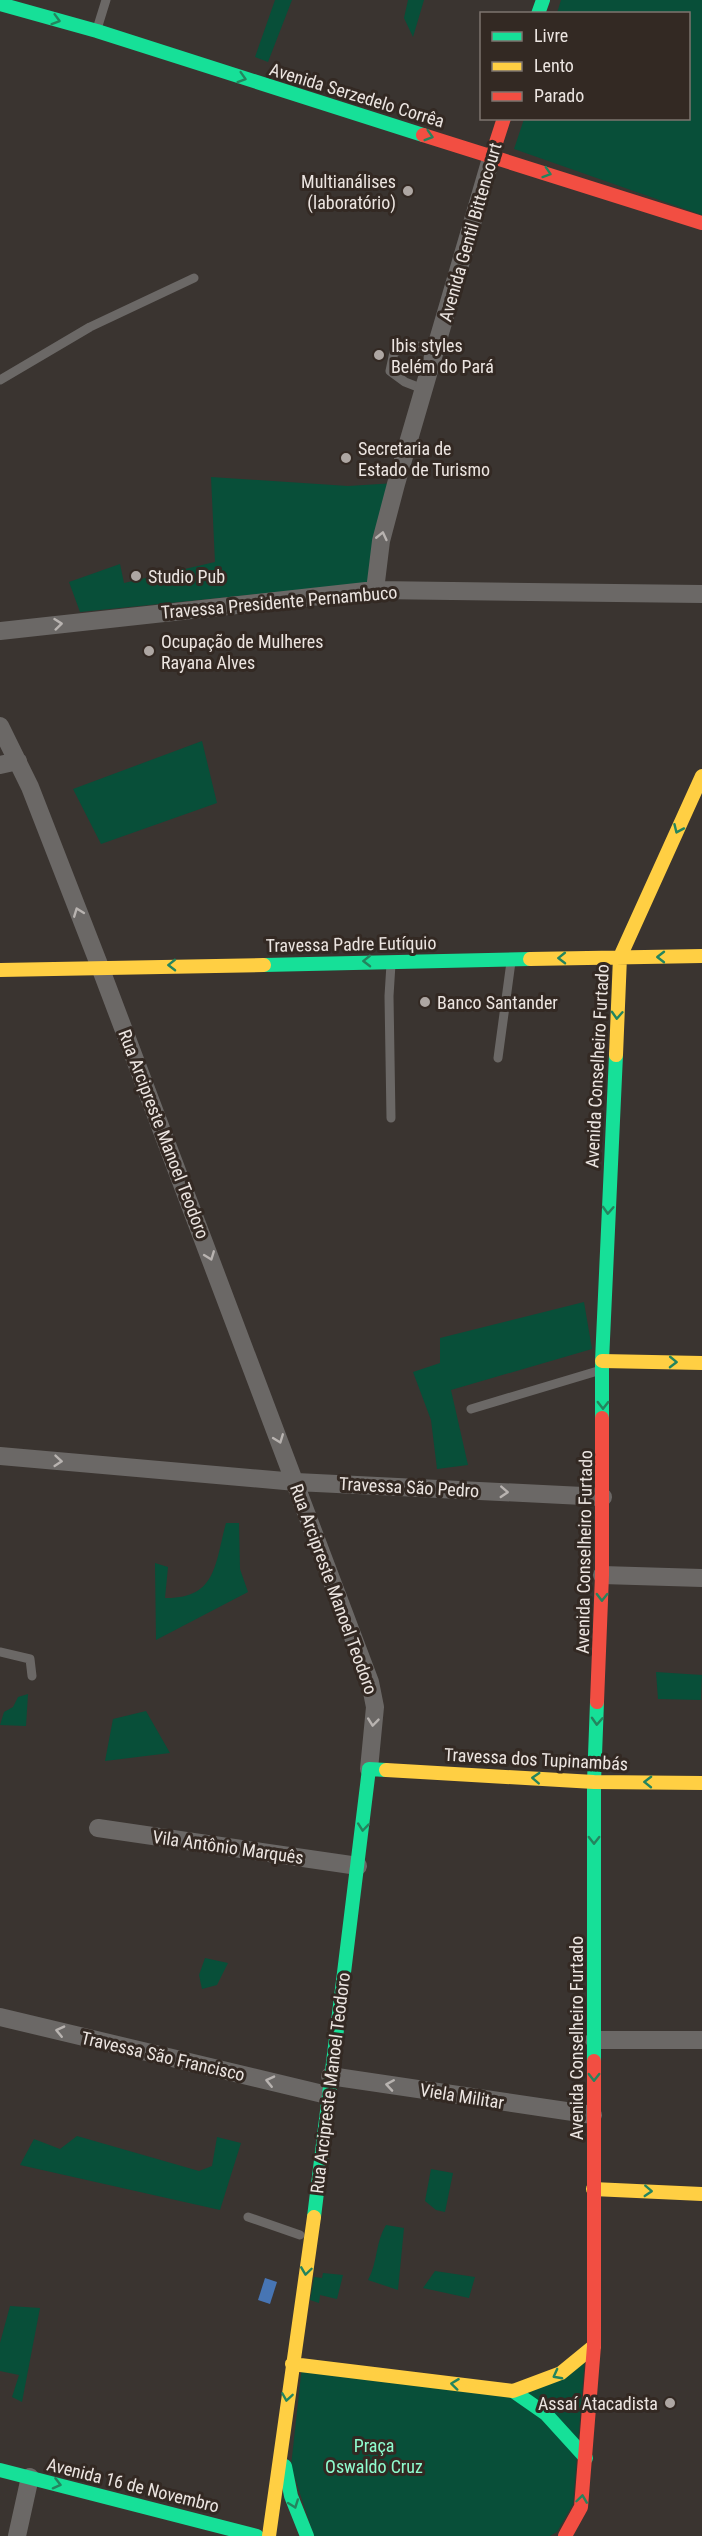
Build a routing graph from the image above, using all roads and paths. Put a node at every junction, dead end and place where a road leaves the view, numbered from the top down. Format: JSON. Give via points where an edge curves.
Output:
{"nodes":[{"id":1,"x":106,"y":0,"type":"edge"},
{"id":2,"x":0,"y":4,"type":"edge"},
{"id":3,"x":97,"y":31,"type":"junction"},
{"id":4,"x":503,"y":120,"type":"edge"},
{"id":5,"x":492,"y":155,"type":"junction"},
{"id":6,"x":702,"y":223,"type":"edge"},
{"id":7,"x":194,"y":278,"type":"dead end"},
{"id":8,"x":435,"y":349,"type":"junction"},
{"id":9,"x":0,"y":380,"type":"edge"},
{"id":10,"x":423,"y":389,"type":"junction"},
{"id":11,"x":375,"y":590,"type":"junction"},
{"id":12,"x":702,"y":594,"type":"edge"},
{"id":13,"x":0,"y":631,"type":"edge"},
{"id":14,"x":0,"y":726,"type":"edge"},
{"id":15,"x":9,"y":763,"type":"edge"},
{"id":16,"x":702,"y":776,"type":"edge"},
{"id":17,"x":702,"y":956,"type":"edge"},
{"id":18,"x":620,"y":957,"type":"junction"},
{"id":19,"x":511,"y":959,"type":"junction"},
{"id":20,"x":391,"y":961,"type":"junction"},
{"id":21,"x":99,"y":967,"type":"junction"},
{"id":22,"x":0,"y":970,"type":"edge"},
{"id":23,"x":498,"y":1058,"type":"dead end"},
{"id":24,"x":391,"y":1118,"type":"dead end"},
{"id":25,"x":702,"y":1363,"type":"edge"},
{"id":26,"x":603,"y":1365,"type":"junction"},
{"id":27,"x":471,"y":1409,"type":"dead end"},
{"id":28,"x":0,"y":1456,"type":"edge"},
{"id":29,"x":296,"y":1482,"type":"junction"},
{"id":30,"x":603,"y":1497,"type":"junction"},
{"id":31,"x":602,"y":1575,"type":"junction"},
{"id":32,"x":702,"y":1578,"type":"edge"},
{"id":33,"x":0,"y":1652,"type":"edge"},
{"id":34,"x":32,"y":1676,"type":"dead end"},
{"id":35,"x":369,"y":1769,"type":"junction"},
{"id":36,"x":594,"y":1782,"type":"junction"},
{"id":37,"x":702,"y":1783,"type":"edge"},
{"id":38,"x":98,"y":1828,"type":"dead end"},
{"id":39,"x":358,"y":1866,"type":"junction"},
{"id":40,"x":0,"y":2017,"type":"edge"},
{"id":41,"x":594,"y":2040,"type":"junction"},
{"id":42,"x":702,"y":2040,"type":"edge"},
{"id":43,"x":330,"y":2076,"type":"junction"},
{"id":44,"x":327,"y":2095,"type":"junction"},
{"id":45,"x":593,"y":2115,"type":"junction"},
{"id":46,"x":593,"y":2189,"type":"junction"},
{"id":47,"x":702,"y":2194,"type":"edge"},
{"id":48,"x":249,"y":2217,"type":"dead end"},
{"id":49,"x":306,"y":2237,"type":"junction"},
{"id":50,"x":594,"y":2346,"type":"junction"},
{"id":51,"x":292,"y":2364,"type":"junction"},
{"id":52,"x":513,"y":2391,"type":"junction"},
{"id":53,"x":282,"y":2429,"type":"junction"},
{"id":54,"x":586,"y":2458,"type":"junction"},
{"id":55,"x":0,"y":2470,"type":"edge"},
{"id":56,"x":30,"y":2477,"type":"junction"},
{"id":57,"x":17,"y":2536,"type":"edge"},
{"id":58,"x":257,"y":2536,"type":"edge"},
{"id":59,"x":269,"y":2536,"type":"edge"},
{"id":60,"x":307,"y":2536,"type":"edge"},
{"id":61,"x":565,"y":2536,"type":"edge"}],
"edges":[{"from":1,"to":3,"type":"lane"},
{"from":2,"to":3,"type":"main road","name":"Avenida Serzedelo Corrêa","one_way":true},
{"from":3,"to":5,"type":"main road","name":"Avenida Serzedelo Corrêa","one_way":true},
{"from":4,"to":5,"type":"main road","name":"Avenida Gentil Bittencourt"},
{"from":5,"to":6,"type":"main road","name":"Avenida Serzedelo Corrêa","one_way":true},
{"from":5,"to":8,"type":"street","name":"Avenida Gentil Bittencourt"},
{"from":7,"to":9,"type":"lane","via":[[90,327]]},
{"from":8,"to":10,"type":"street","name":"Avenida Gentil Bittencourt"},
{"from":8,"to":10,"type":"lane","via":[[417,346],[394,352],[390,371]]},
{"from":11,"to":10,"type":"street","name":"Avenida Gentil Bittencourt","one_way":true,"via":[[381,541]]},
{"from":11,"to":12,"type":"street","name":"Travessa Presidente Pernambuco"},
{"from":13,"to":11,"type":"street","name":"Travessa Presidente Pernambuco","one_way":true},
{"from":14,"to":15,"type":"street","name":"Rua Arcipreste Manoel Teodoro"},
{"from":21,"to":15,"type":"street","name":"Rua Arcipreste Manoel Teodoro","one_way":true},
{"from":16,"to":18,"type":"main road","name":"Avenida Conselheiro Furtado","one_way":true},
{"from":17,"to":18,"type":"main road","name":"Travessa Padre Eutíquio","one_way":true},
{"from":18,"to":19,"type":"main road","name":"Travessa Padre Eutíquio","one_way":true},
{"from":18,"to":26,"type":"main road","name":"Avenida Conselheiro Furtado","one_way":true},
{"from":19,"to":20,"type":"main road","name":"Travessa Padre Eutíquio"},
{"from":19,"to":23,"type":"lane"},
{"from":20,"to":21,"type":"main road","name":"Travessa Padre Eutíquio","one_way":true},
{"from":20,"to":24,"type":"lane"},
{"from":21,"to":22,"type":"main road","name":"Travessa Padre Eutíquio"},
{"from":21,"to":29,"type":"street","name":"Rua Arcipreste Manoel Teodoro","one_way":true},
{"from":26,"to":25,"type":"main road","one_way":true},
{"from":26,"to":27,"type":"lane"},
{"from":26,"to":30,"type":"main road","name":"Avenida Conselheiro Furtado","one_way":true},
{"from":28,"to":29,"type":"street","name":"Travessa São Pedro","one_way":true},
{"from":29,"to":30,"type":"street","name":"Travessa São Pedro","one_way":true},
{"from":29,"to":35,"type":"street","name":"Rua Arcipreste Manoel Teodoro","one_way":true,"via":[[370,1683],[375,1707]]},
{"from":30,"to":31,"type":"main road","name":"Avenida Conselheiro Furtado"},
{"from":31,"to":32,"type":"street"},
{"from":31,"to":36,"type":"main road","name":"Avenida Conselheiro Furtado","one_way":true},
{"from":33,"to":34,"type":"lane","via":[[30,1659]]},
{"from":36,"to":35,"type":"main road","name":"Travessa dos Tupinambás","one_way":true},
{"from":35,"to":39,"type":"main road","name":"Rua Arcipreste Manoel Teodoro","one_way":true},
{"from":37,"to":36,"type":"main road","name":"Travessa dos Tupinambás","one_way":true},
{"from":36,"to":41,"type":"main road","name":"Avenida Conselheiro Furtado","one_way":true},
{"from":38,"to":39,"type":"street","name":"Vila Antônio Marquês"},
{"from":39,"to":43,"type":"main road","name":"Rua Arcipreste Manoel Teodoro"},
{"from":44,"to":40,"type":"street","name":"Travessa São Francisco","one_way":true},
{"from":41,"to":42,"type":"street"},
{"from":41,"to":45,"type":"main road","name":"Avenida Conselheiro Furtado","one_way":true},
{"from":43,"to":44,"type":"main road","name":"Rua Arcipreste Manoel Teodoro"},
{"from":45,"to":43,"type":"street","name":"Viela Militar","one_way":true},
{"from":44,"to":49,"type":"main road","name":"Rua Arcipreste Manoel Teodoro"},
{"from":45,"to":46,"type":"main road","name":"Avenida Conselheiro Furtado"},
{"from":46,"to":47,"type":"main road","one_way":true},
{"from":46,"to":50,"type":"main road","name":"Avenida Conselheiro Furtado"},
{"from":48,"to":49,"type":"lane"},
{"from":49,"to":51,"type":"main road","name":"Rua Arcipreste Manoel Teodoro","one_way":true},
{"from":50,"to":52,"type":"main road","one_way":true,"via":[[561,2373]]},
{"from":50,"to":54,"type":"main road","name":"Avenida Conselheiro Furtado"},
{"from":52,"to":51,"type":"main road","one_way":true},
{"from":51,"to":53,"type":"main road","name":"Rua Arcipreste Manoel Teodoro","one_way":true},
{"from":52,"to":54,"type":"main road","via":[[546,2414]]},
{"from":53,"to":59,"type":"main road","name":"Rua Arcipreste Manoel Teodoro"},
{"from":53,"to":60,"type":"main road","one_way":true,"via":[[291,2496]]},
{"from":61,"to":54,"type":"main road","name":"Avenida Conselheiro Furtado","one_way":true,"via":[[581,2507]]},
{"from":55,"to":56,"type":"main road","name":"Avenida 16 de Novembro"},
{"from":56,"to":57,"type":"street"},
{"from":56,"to":58,"type":"main road","name":"Avenida 16 de Novembro","one_way":true}]}
